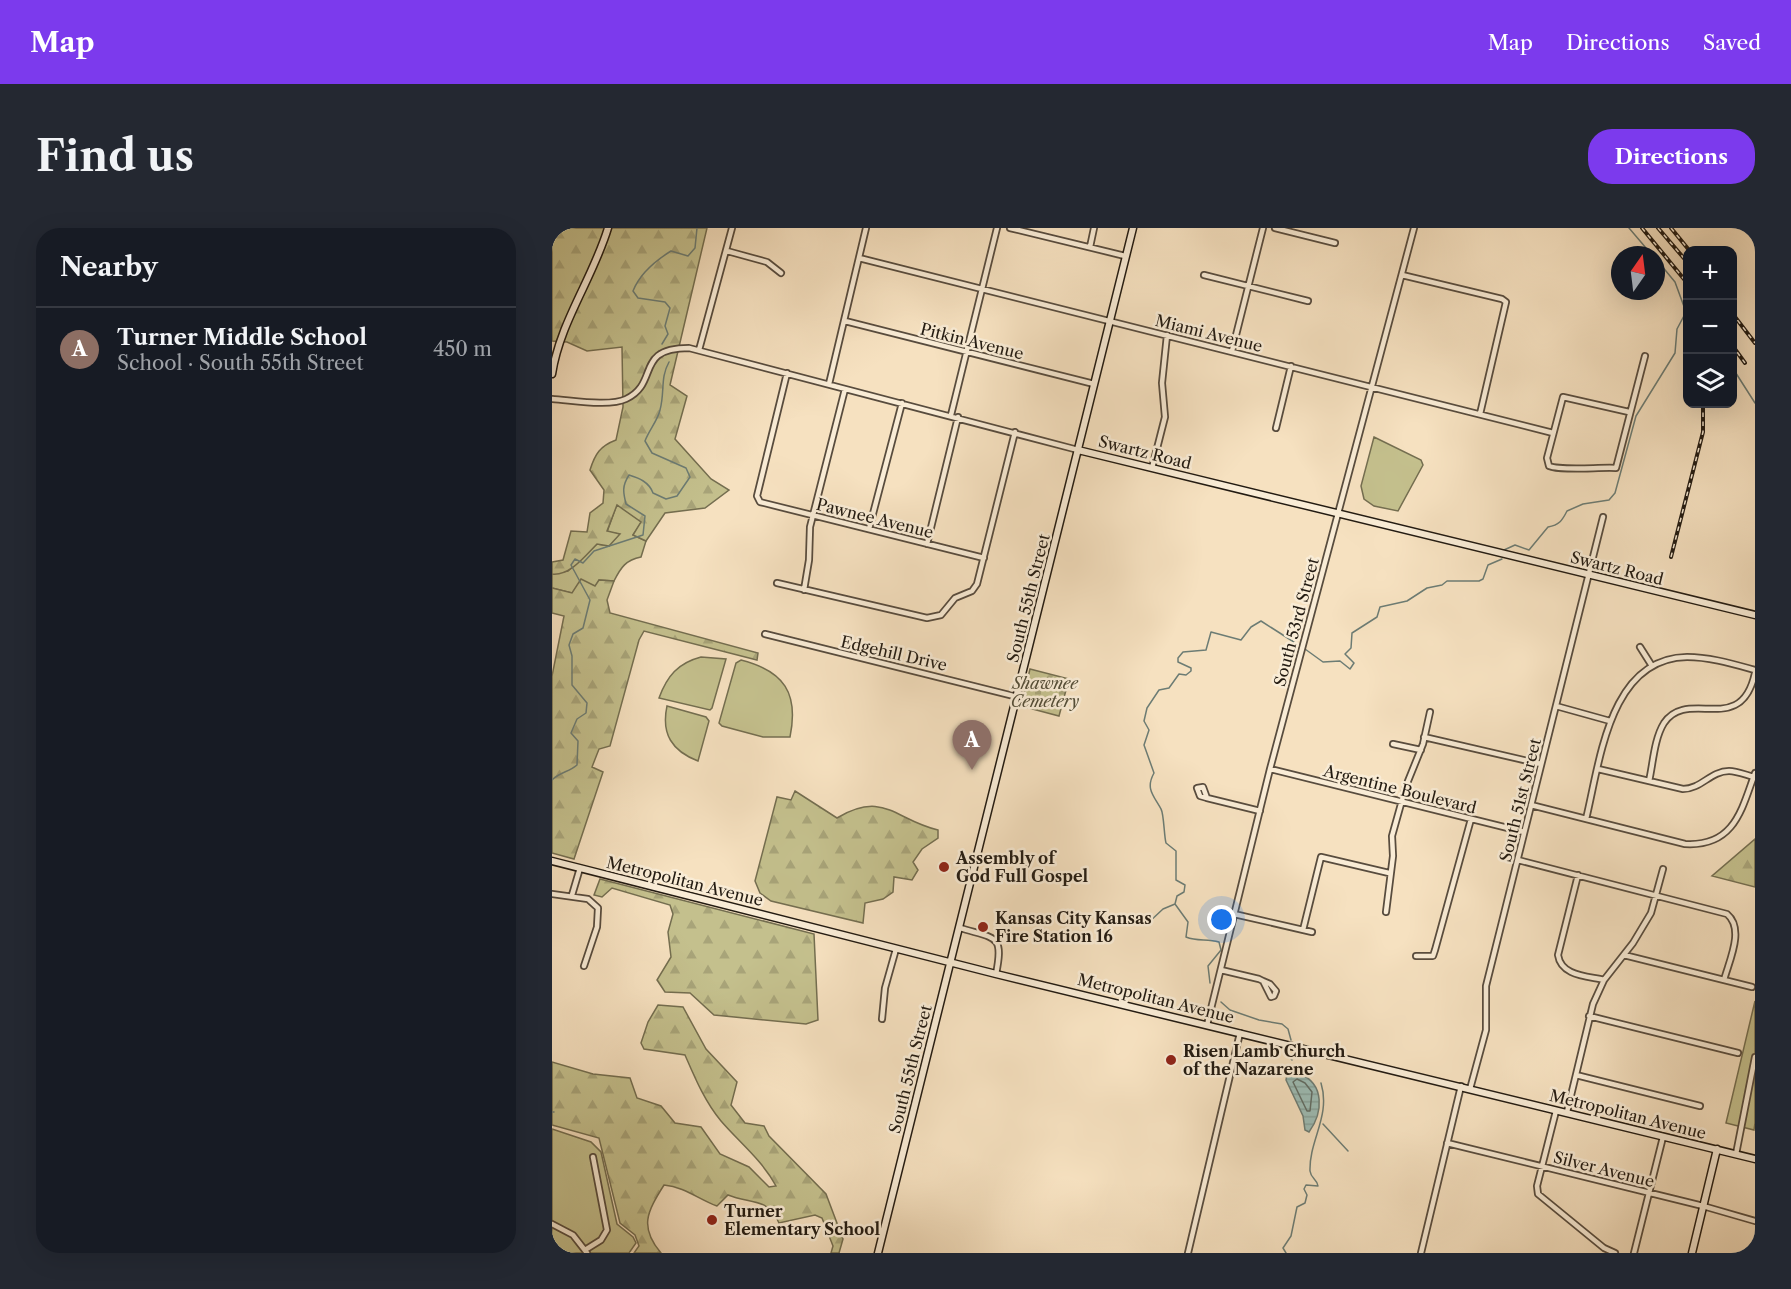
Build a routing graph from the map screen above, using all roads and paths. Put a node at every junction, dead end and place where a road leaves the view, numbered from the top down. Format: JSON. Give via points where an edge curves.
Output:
{"nodes":[{"id":1,"x":608,"y":228,"type":"edge"},
{"id":2,"x":732,"y":228,"type":"edge"},
{"id":3,"x":866,"y":228,"type":"edge"},
{"id":4,"x":997,"y":228,"type":"edge"},
{"id":5,"x":1010,"y":228,"type":"edge"},
{"id":6,"x":1094,"y":228,"type":"edge"},
{"id":7,"x":1133,"y":228,"type":"edge"},
{"id":8,"x":1263,"y":228,"type":"edge"},
{"id":9,"x":1275,"y":228,"type":"edge"},
{"id":10,"x":1414,"y":228,"type":"edge"},
{"id":11,"x":1335,"y":243,"type":"dead end"},
{"id":12,"x":1089,"y":247,"type":"junction"},
{"id":13,"x":727,"y":251,"type":"junction"},
{"id":14,"x":1125,"y":256,"type":"junction"},
{"id":15,"x":859,"y":258,"type":"junction"},
{"id":16,"x":781,"y":273,"type":"dead end"},
{"id":17,"x":1204,"y":274,"type":"dead end"},
{"id":18,"x":1402,"y":274,"type":"junction"},
{"id":19,"x":1249,"y":286,"type":"junction"},
{"id":20,"x":982,"y":289,"type":"junction"},
{"id":21,"x":1308,"y":301,"type":"dead end"},
{"id":22,"x":1110,"y":320,"type":"junction"},
{"id":23,"x":845,"y":321,"type":"junction"},
{"id":24,"x":1167,"y":335,"type":"junction"},
{"id":25,"x":699,"y":350,"type":"junction"},
{"id":26,"x":1232,"y":351,"type":"junction"},
{"id":27,"x":966,"y":352,"type":"junction"},
{"id":28,"x":1645,"y":356,"type":"dead end"},
{"id":29,"x":1291,"y":366,"type":"junction"},
{"id":30,"x":787,"y":373,"type":"junction"},
{"id":31,"x":552,"y":374,"type":"edge"},
{"id":32,"x":828,"y":384,"type":"junction"},
{"id":33,"x":1094,"y":384,"type":"junction"},
{"id":34,"x":1372,"y":387,"type":"junction"},
{"id":35,"x":845,"y":388,"type":"junction"},
{"id":36,"x":552,"y":399,"type":"edge"},
{"id":37,"x":902,"y":403,"type":"junction"},
{"id":38,"x":1629,"y":412,"type":"junction"},
{"id":39,"x":1480,"y":414,"type":"junction"},
{"id":40,"x":951,"y":415,"type":"junction"},
{"id":41,"x":958,"y":417,"type":"junction"},
{"id":42,"x":1276,"y":428,"type":"dead end"},
{"id":43,"x":1015,"y":432,"type":"junction"},
{"id":44,"x":1553,"y":433,"type":"junction"},
{"id":45,"x":1078,"y":450,"type":"junction"},
{"id":46,"x":1152,"y":468,"type":"junction"},
{"id":47,"x":1338,"y":513,"type":"junction"},
{"id":48,"x":813,"y":515,"type":"junction"},
{"id":49,"x":1603,"y":517,"type":"dead end"},
{"id":50,"x":869,"y":529,"type":"junction"},
{"id":51,"x":927,"y":544,"type":"junction"},
{"id":52,"x":984,"y":558,"type":"junction"},
{"id":53,"x":1588,"y":575,"type":"junction"},
{"id":54,"x":777,"y":583,"type":"dead end"},
{"id":55,"x":804,"y":590,"type":"junction"},
{"id":56,"x":1755,"y":615,"type":"edge"},
{"id":57,"x":765,"y":634,"type":"dead end"},
{"id":58,"x":1640,"y":647,"type":"dead end"},
{"id":59,"x":1652,"y":666,"type":"junction"},
{"id":60,"x":1755,"y":671,"type":"edge"},
{"id":61,"x":1018,"y":697,"type":"junction"},
{"id":62,"x":1556,"y":706,"type":"junction"},
{"id":63,"x":1430,"y":712,"type":"dead end"},
{"id":64,"x":1610,"y":721,"type":"junction"},
{"id":65,"x":1424,"y":736,"type":"junction"},
{"id":66,"x":1393,"y":744,"type":"dead end"},
{"id":67,"x":1421,"y":750,"type":"junction"},
{"id":68,"x":1541,"y":764,"type":"junction"},
{"id":69,"x":1270,"y":769,"type":"junction"},
{"id":70,"x":1598,"y":769,"type":"junction"},
{"id":71,"x":1754,"y":775,"type":"edge"},
{"id":72,"x":1649,"y":782,"type":"junction"},
{"id":73,"x":1207,"y":798,"type":"dead end"},
{"id":74,"x":1401,"y":801,"type":"junction"},
{"id":75,"x":1531,"y":805,"type":"junction"},
{"id":76,"x":1260,"y":811,"type":"junction"},
{"id":77,"x":1471,"y":819,"type":"junction"},
{"id":78,"x":1586,"y":819,"type":"junction"},
{"id":79,"x":1524,"y":832,"type":"junction"},
{"id":80,"x":1518,"y":860,"type":"junction"},
{"id":81,"x":552,"y":861,"type":"edge"},
{"id":82,"x":580,"y":868,"type":"junction"},
{"id":83,"x":1663,"y":869,"type":"dead end"},
{"id":84,"x":1389,"y":873,"type":"junction"},
{"id":85,"x":1578,"y":875,"type":"junction"},
{"id":86,"x":552,"y":894,"type":"edge"},
{"id":87,"x":572,"y":895,"type":"junction"},
{"id":88,"x":1657,"y":895,"type":"junction"},
{"id":89,"x":1386,"y":912,"type":"dead end"},
{"id":90,"x":1234,"y":914,"type":"junction"},
{"id":91,"x":960,"y":928,"type":"junction"},
{"id":92,"x":1303,"y":930,"type":"junction"},
{"id":93,"x":1312,"y":932,"type":"dead end"},
{"id":94,"x":896,"y":949,"type":"junction"},
{"id":95,"x":1624,"y":955,"type":"junction"},
{"id":96,"x":1416,"y":956,"type":"dead end"},
{"id":97,"x":952,"y":962,"type":"junction"},
{"id":98,"x":584,"y":966,"type":"dead end"},
{"id":99,"x":1221,"y":970,"type":"junction"},
{"id":100,"x":996,"y":974,"type":"junction"},
{"id":101,"x":1605,"y":980,"type":"junction"},
{"id":102,"x":1724,"y":980,"type":"junction"},
{"id":103,"x":1263,"y":981,"type":"dead end"},
{"id":104,"x":1752,"y":987,"type":"dead end"},
{"id":105,"x":1589,"y":1016,"type":"junction"},
{"id":106,"x":882,"y":1019,"type":"dead end"},
{"id":107,"x":1207,"y":1025,"type":"junction"},
{"id":108,"x":1240,"y":1033,"type":"junction"},
{"id":109,"x":1738,"y":1053,"type":"dead end"},
{"id":110,"x":1755,"y":1057,"type":"edge"},
{"id":111,"x":1575,"y":1075,"type":"junction"},
{"id":112,"x":1461,"y":1086,"type":"junction"},
{"id":113,"x":1470,"y":1089,"type":"junction"},
{"id":114,"x":1700,"y":1106,"type":"dead end"},
{"id":115,"x":1556,"y":1111,"type":"junction"},
{"id":116,"x":1567,"y":1112,"type":"junction"},
{"id":117,"x":1663,"y":1137,"type":"junction"},
{"id":118,"x":1447,"y":1143,"type":"junction"},
{"id":119,"x":1717,"y":1149,"type":"junction"},
{"id":120,"x":1736,"y":1154,"type":"junction"},
{"id":121,"x":593,"y":1157,"type":"dead end"},
{"id":122,"x":1755,"y":1159,"type":"edge"},
{"id":123,"x":1542,"y":1166,"type":"junction"},
{"id":124,"x":1649,"y":1192,"type":"junction"},
{"id":125,"x":1703,"y":1206,"type":"junction"},
{"id":126,"x":1755,"y":1221,"type":"edge"},
{"id":127,"x":552,"y":1224,"type":"edge"},
{"id":128,"x":586,"y":1251,"type":"edge"},
{"id":129,"x":878,"y":1253,"type":"edge"},
{"id":130,"x":1188,"y":1253,"type":"edge"},
{"id":131,"x":1421,"y":1253,"type":"edge"},
{"id":132,"x":1615,"y":1253,"type":"edge"},
{"id":133,"x":1634,"y":1253,"type":"edge"},
{"id":134,"x":1692,"y":1253,"type":"edge"}],
"edges":[{"from":1,"to":31,"type":"main road","via":[[558,345]]},
{"from":2,"to":13,"type":"street"},
{"from":3,"to":15,"type":"street"},
{"from":4,"to":20,"type":"street"},
{"from":5,"to":12,"type":"street"},
{"from":6,"to":12,"type":"street"},
{"from":7,"to":14,"type":"main road","name":"South 55th Street"},
{"from":8,"to":19,"type":"street"},
{"from":9,"to":11,"type":"street"},
{"from":10,"to":18,"type":"street","name":"South 53rd Street"},
{"from":12,"to":14,"type":"street"},
{"from":13,"to":16,"type":"street","via":[[767,262]]},
{"from":13,"to":25,"type":"street"},
{"from":14,"to":22,"type":"main road","name":"South 55th Street"},
{"from":15,"to":20,"type":"street","name":"Miami Avenue"},
{"from":15,"to":23,"type":"street"},
{"from":17,"to":19,"type":"street"},
{"from":18,"to":34,"type":"street","name":"South 53rd Street"},
{"from":18,"to":39,"type":"street","via":[[1506,302]]},
{"from":19,"to":21,"type":"street"},
{"from":19,"to":26,"type":"street"},
{"from":20,"to":22,"type":"street","name":"Miami Avenue"},
{"from":20,"to":27,"type":"street"},
{"from":22,"to":24,"type":"street","name":"Miami Avenue"},
{"from":22,"to":33,"type":"main road","name":"South 55th Street"},
{"from":23,"to":27,"type":"street","name":"Pitkin Avenue"},
{"from":23,"to":32,"type":"street"},
{"from":24,"to":26,"type":"street","name":"Miami Avenue"},
{"from":24,"to":46,"type":"street","via":[[1162,383],[1165,420]]},
{"from":25,"to":30,"type":"street","name":"Swartz Road"},
{"from":25,"to":36,"type":"street","name":"Swartz Road","via":[[669,348],[660,353],[637,391],[621,401]]},
{"from":26,"to":29,"type":"street","name":"Miami Avenue"},
{"from":27,"to":33,"type":"street","name":"Pitkin Avenue"},
{"from":27,"to":40,"type":"street"},
{"from":28,"to":38,"type":"street"},
{"from":29,"to":34,"type":"street","name":"Miami Avenue"},
{"from":29,"to":42,"type":"street"},
{"from":30,"to":32,"type":"street","name":"Swartz Road"},
{"from":30,"to":48,"type":"street","name":"Pawnee Avenue","via":[[757,496],[760,502]]},
{"from":32,"to":35,"type":"street","name":"Swartz Road"},
{"from":33,"to":45,"type":"main road","name":"South 55th Street"},
{"from":34,"to":39,"type":"street","name":"Miami Avenue"},
{"from":34,"to":47,"type":"street","name":"South 53rd Street"},
{"from":35,"to":37,"type":"street","name":"Swartz Road"},
{"from":35,"to":48,"type":"street"},
{"from":37,"to":40,"type":"street","name":"Swartz Road"},
{"from":37,"to":50,"type":"street"},
{"from":38,"to":44,"type":"street","via":[[1563,397]]},
{"from":38,"to":44,"type":"street","via":[[1616,468],[1549,466]]},
{"from":39,"to":44,"type":"street","name":"Miami Avenue"},
{"from":40,"to":41,"type":"street","name":"Swartz Road"},
{"from":41,"to":43,"type":"street","name":"Swartz Road"},
{"from":41,"to":51,"type":"street"},
{"from":43,"to":45,"type":"street","name":"Swartz Road"},
{"from":43,"to":52,"type":"street"},
{"from":45,"to":46,"type":"main road","name":"Swartz Road"},
{"from":45,"to":61,"type":"main road","name":"South 55th Street"},
{"from":46,"to":47,"type":"main road","name":"Swartz Road"},
{"from":47,"to":53,"type":"main road","name":"Swartz Road"},
{"from":47,"to":69,"type":"street","name":"South 53rd Street"},
{"from":48,"to":50,"type":"street","name":"Pawnee Avenue"},
{"from":48,"to":55,"type":"street"},
{"from":49,"to":53,"type":"street","name":"South 51st Street"},
{"from":50,"to":51,"type":"street","name":"Pawnee Avenue"},
{"from":51,"to":52,"type":"street","name":"Pawnee Avenue"},
{"from":52,"to":55,"type":"street","via":[[972,591],[955,598],[941,615],[927,618]]},
{"from":53,"to":56,"type":"main road","name":"Swartz Road"},
{"from":53,"to":62,"type":"street","name":"South 51st Street"},
{"from":54,"to":55,"type":"street"},
{"from":57,"to":61,"type":"street","name":"Edgehill Drive"},
{"from":58,"to":59,"type":"street"},
{"from":59,"to":60,"type":"street","via":[[1686,657],[1710,658]]},
{"from":59,"to":64,"type":"street","via":[[1630,685]]},
{"from":60,"to":72,"type":"street","via":[[1749,693],[1734,706],[1681,710],[1665,722]]},
{"from":61,"to":91,"type":"main road","name":"South 55th Street"},
{"from":62,"to":64,"type":"street"},
{"from":62,"to":68,"type":"street","name":"South 51st Street"},
{"from":63,"to":65,"type":"street"},
{"from":64,"to":70,"type":"street"},
{"from":65,"to":67,"type":"street"},
{"from":65,"to":68,"type":"street"},
{"from":66,"to":67,"type":"street"},
{"from":67,"to":74,"type":"street"},
{"from":68,"to":75,"type":"street","name":"South 51st Street"},
{"from":69,"to":74,"type":"street","name":"Argentine Boulevard"},
{"from":69,"to":76,"type":"street","name":"South 53rd Street"},
{"from":70,"to":72,"type":"street"},
{"from":70,"to":78,"type":"street"},
{"from":71,"to":72,"type":"street","via":[[1720,772],[1693,789]]},
{"from":71,"to":78,"type":"street","via":[[1738,819],[1719,836],[1698,843],[1685,844]]},
{"from":73,"to":76,"type":"street"},
{"from":74,"to":77,"type":"street","name":"Argentine Boulevard"},
{"from":74,"to":84,"type":"street","via":[[1392,836]]},
{"from":75,"to":78,"type":"street"},
{"from":75,"to":79,"type":"street","name":"South 51st Street"},
{"from":76,"to":90,"type":"street","name":"South 53rd Street"},
{"from":77,"to":79,"type":"street","name":"Argentine Boulevard"},
{"from":77,"to":96,"type":"street","via":[[1436,950],[1432,956]]},
{"from":79,"to":80,"type":"street","name":"South 51st Street"},
{"from":80,"to":85,"type":"street"},
{"from":80,"to":113,"type":"street","name":"South 51st Street","via":[[1486,986],[1486,1030]]},
{"from":81,"to":82,"type":"main road","name":"Metropolitan Avenue"},
{"from":82,"to":87,"type":"street"},
{"from":82,"to":94,"type":"main road","name":"Metropolitan Avenue"},
{"from":83,"to":88,"type":"street"},
{"from":84,"to":89,"type":"street"},
{"from":84,"to":92,"type":"street","via":[[1320,857]]},
{"from":85,"to":88,"type":"street"},
{"from":85,"to":101,"type":"street","via":[[1559,962],[1567,970]]},
{"from":86,"to":87,"type":"street"},
{"from":87,"to":98,"type":"street","via":[[588,899],[598,909],[597,927]]},
{"from":88,"to":95,"type":"street"},
{"from":88,"to":102,"type":"street","via":[[1731,917],[1736,934]]},
{"from":90,"to":92,"type":"street"},
{"from":90,"to":99,"type":"street","name":"South 53rd Street"},
{"from":91,"to":97,"type":"main road","name":"South 55th Street"},
{"from":91,"to":100,"type":"street","via":[[999,943]]},
{"from":92,"to":93,"type":"street"},
{"from":94,"to":97,"type":"main road","name":"Metropolitan Avenue"},
{"from":94,"to":106,"type":"street","via":[[885,988]]},
{"from":95,"to":101,"type":"street"},
{"from":95,"to":102,"type":"street"},
{"from":97,"to":100,"type":"main road","name":"Metropolitan Avenue"},
{"from":97,"to":129,"type":"main road","name":"South 55th Street"},
{"from":99,"to":103,"type":"street"},
{"from":99,"to":107,"type":"street","name":"South 53rd Street"},
{"from":100,"to":107,"type":"main road","name":"Metropolitan Avenue"},
{"from":101,"to":105,"type":"street"},
{"from":102,"to":104,"type":"street"},
{"from":105,"to":109,"type":"street"},
{"from":105,"to":111,"type":"street"},
{"from":107,"to":108,"type":"main road","name":"Metropolitan Avenue"},
{"from":108,"to":112,"type":"main road","name":"Metropolitan Avenue"},
{"from":108,"to":130,"type":"street"},
{"from":110,"to":120,"type":"street"},
{"from":111,"to":114,"type":"street"},
{"from":111,"to":116,"type":"street"},
{"from":112,"to":113,"type":"main road","name":"Metropolitan Avenue"},
{"from":112,"to":118,"type":"street"},
{"from":113,"to":115,"type":"main road","name":"Metropolitan Avenue"},
{"from":115,"to":116,"type":"main road","name":"Metropolitan Avenue"},
{"from":115,"to":123,"type":"street"},
{"from":116,"to":117,"type":"main road","name":"Metropolitan Avenue"},
{"from":117,"to":119,"type":"main road","name":"Metropolitan Avenue"},
{"from":117,"to":124,"type":"street"},
{"from":118,"to":123,"type":"street","name":"Silver Avenue"},
{"from":118,"to":131,"type":"street"},
{"from":119,"to":120,"type":"main road","name":"Metropolitan Avenue"},
{"from":119,"to":125,"type":"main road"},
{"from":120,"to":122,"type":"main road","name":"Metropolitan Avenue"},
{"from":121,"to":128,"type":"street","via":[[607,1230],[602,1240]]},
{"from":123,"to":124,"type":"street","name":"Silver Avenue"},
{"from":123,"to":132,"type":"street","via":[[1538,1194]]},
{"from":124,"to":125,"type":"street","name":"Silver Avenue"},
{"from":124,"to":133,"type":"street"},
{"from":125,"to":126,"type":"street","name":"Silver Avenue"},
{"from":125,"to":134,"type":"main road"},
{"from":127,"to":128,"type":"street","via":[[570,1232]]}]}
